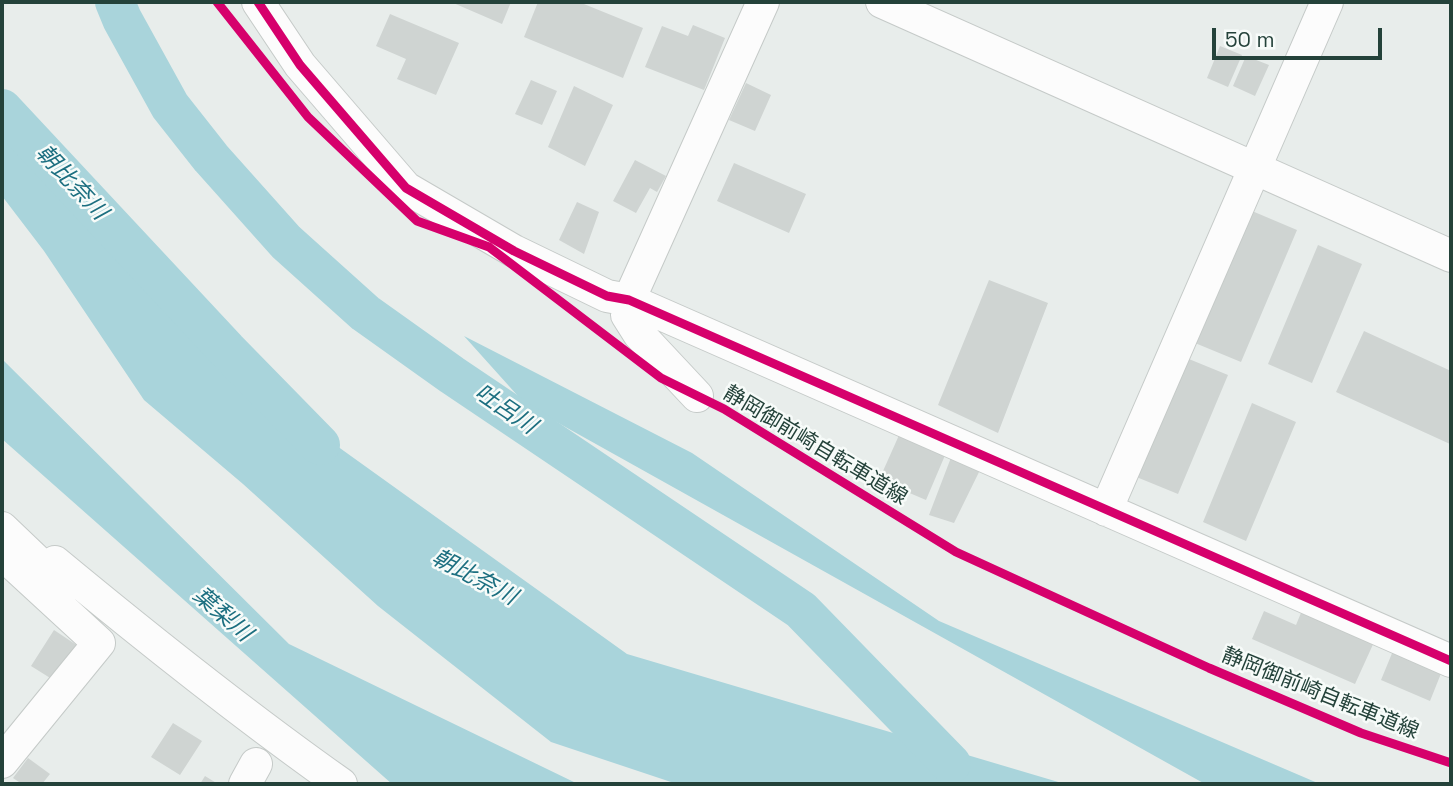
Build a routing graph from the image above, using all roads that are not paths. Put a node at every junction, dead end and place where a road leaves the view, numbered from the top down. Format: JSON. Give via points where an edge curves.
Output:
{"nodes":[{"id":1,"x":258,"y":2,"type":"edge"},
{"id":2,"x":763,"y":2,"type":"edge"},
{"id":3,"x":882,"y":2,"type":"edge"},
{"id":4,"x":1327,"y":2,"type":"edge"},
{"id":5,"x":1254,"y":168,"type":"junction"},
{"id":6,"x":1451,"y":256,"type":"edge"},
{"id":7,"x":629,"y":300,"type":"junction"},
{"id":8,"x":698,"y":396,"type":"dead end"},
{"id":9,"x":1106,"y":510,"type":"junction"},
{"id":10,"x":2,"y":528,"type":"edge"},
{"id":11,"x":2,"y":554,"type":"edge"},
{"id":12,"x":46,"y":570,"type":"junction"},
{"id":13,"x":99,"y":643,"type":"junction"},
{"id":14,"x":1451,"y":661,"type":"edge"},
{"id":15,"x":2,"y":762,"type":"edge"},
{"id":16,"x":341,"y":784,"type":"edge"}],
"edges":[{"from":1,"to":7,"type":"street","via":[[300,65],[406,188],[514,251],[607,296]]},
{"from":2,"to":7,"type":"street"},
{"from":3,"to":5,"type":"street"},
{"from":4,"to":5,"type":"street"},
{"from":5,"to":6,"type":"street"},
{"from":5,"to":9,"type":"street"},
{"from":7,"to":8,"type":"street","via":[[628,315],[639,334]]},
{"from":7,"to":9,"type":"street"},
{"from":9,"to":14,"type":"street"},
{"from":10,"to":12,"type":"street"},
{"from":11,"to":13,"type":"street"},
{"from":12,"to":13,"type":"street","via":[[98,621]]},
{"from":12,"to":16,"type":"street","via":[[55,562],[155,646]]},
{"from":13,"to":15,"type":"street"}]}
